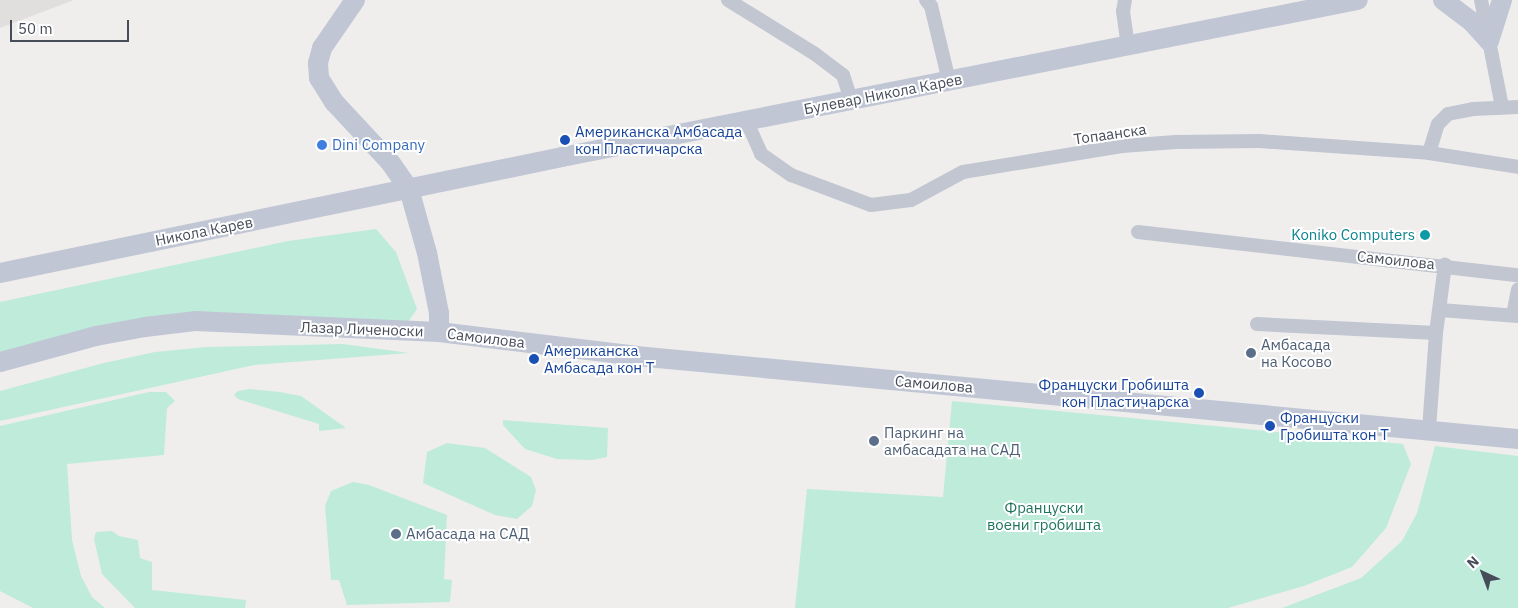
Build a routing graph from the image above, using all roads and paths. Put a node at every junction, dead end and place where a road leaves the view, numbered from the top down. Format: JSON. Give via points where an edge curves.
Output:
{"nodes":[{"id":1,"x":355,"y":0,"type":"edge"},
{"id":2,"x":728,"y":0,"type":"edge"},
{"id":3,"x":926,"y":0,"type":"edge"},
{"id":4,"x":1125,"y":0,"type":"edge"},
{"id":5,"x":1358,"y":0,"type":"edge"},
{"id":6,"x":1443,"y":0,"type":"edge"},
{"id":7,"x":1481,"y":0,"type":"edge"},
{"id":8,"x":1502,"y":0,"type":"edge"},
{"id":9,"x":1489,"y":41,"type":"junction"},
{"id":10,"x":1128,"y":46,"type":"junction"},
{"id":11,"x":949,"y":81,"type":"junction"},
{"id":12,"x":851,"y":100,"type":"junction"},
{"id":13,"x":1502,"y":107,"type":"junction"},
{"id":14,"x":1518,"y":108,"type":"edge"},
{"id":15,"x":747,"y":122,"type":"junction"},
{"id":16,"x":1429,"y":154,"type":"junction"},
{"id":17,"x":1518,"y":167,"type":"edge"},
{"id":18,"x":409,"y":189,"type":"junction"},
{"id":19,"x":1138,"y":232,"type":"dead end"},
{"id":20,"x":1445,"y":265,"type":"junction"},
{"id":21,"x":0,"y":273,"type":"edge"},
{"id":22,"x":1518,"y":275,"type":"edge"},
{"id":23,"x":1518,"y":289,"type":"edge"},
{"id":24,"x":1440,"y":310,"type":"junction"},
{"id":25,"x":1515,"y":315,"type":"edge"},
{"id":26,"x":1256,"y":324,"type":"dead end"},
{"id":27,"x":440,"y":332,"type":"junction"},
{"id":28,"x":1436,"y":333,"type":"junction"},
{"id":29,"x":0,"y":362,"type":"edge"},
{"id":30,"x":1429,"y":429,"type":"junction"},
{"id":31,"x":1518,"y":439,"type":"edge"}],
"edges":[{"from":1,"to":18,"type":"street","name":"Лазар Личеноски","via":[[322,48],[319,78],[334,102],[390,162]]},
{"from":2,"to":12,"type":"street","via":[[843,75]]},
{"from":3,"to":11,"type":"street","via":[[931,6]]},
{"from":4,"to":10,"type":"street","via":[[1123,11]]},
{"from":5,"to":10,"type":"street","name":"Булевар Никола Карев"},
{"from":6,"to":9,"type":"street","via":[[1472,22]]},
{"from":7,"to":9,"type":"street"},
{"from":8,"to":9,"type":"street"},
{"from":9,"to":13,"type":"street"},
{"from":10,"to":11,"type":"street","name":"Булевар Никола Карев"},
{"from":11,"to":12,"type":"street","name":"Булевар Никола Карев"},
{"from":12,"to":15,"type":"street","name":"Булевар Никола Карев"},
{"from":13,"to":14,"type":"street"},
{"from":13,"to":16,"type":"street","via":[[1466,109],[1444,116],[1438,124]]},
{"from":15,"to":16,"type":"street","name":"Топаанска","via":[[761,154],[792,175],[871,205],[911,200],[963,172],[1122,146],[1258,141]]},
{"from":15,"to":18,"type":"street","name":"Булевар Никола Карев"},
{"from":16,"to":17,"type":"street","name":"Топаанска"},
{"from":18,"to":21,"type":"street","name":"Никола Карев"},
{"from":18,"to":27,"type":"street","name":"Лазар Личеноски","via":[[428,254]]},
{"from":19,"to":20,"type":"street","name":"Самоилова"},
{"from":20,"to":22,"type":"street","name":"Самоилова"},
{"from":20,"to":24,"type":"street","name":"Самоилова"},
{"from":23,"to":25,"type":"street"},
{"from":24,"to":25,"type":"street"},
{"from":24,"to":28,"type":"street","name":"Самоилова"},
{"from":26,"to":28,"type":"street"},
{"from":27,"to":29,"type":"street","name":"Лазар Личеноски","via":[[195,321],[96,336]]},
{"from":27,"to":30,"type":"street","name":"Самоилова","via":[[636,356]]},
{"from":28,"to":30,"type":"street","name":"Самоилова"},
{"from":30,"to":31,"type":"street","name":"Самоилова"}]}
